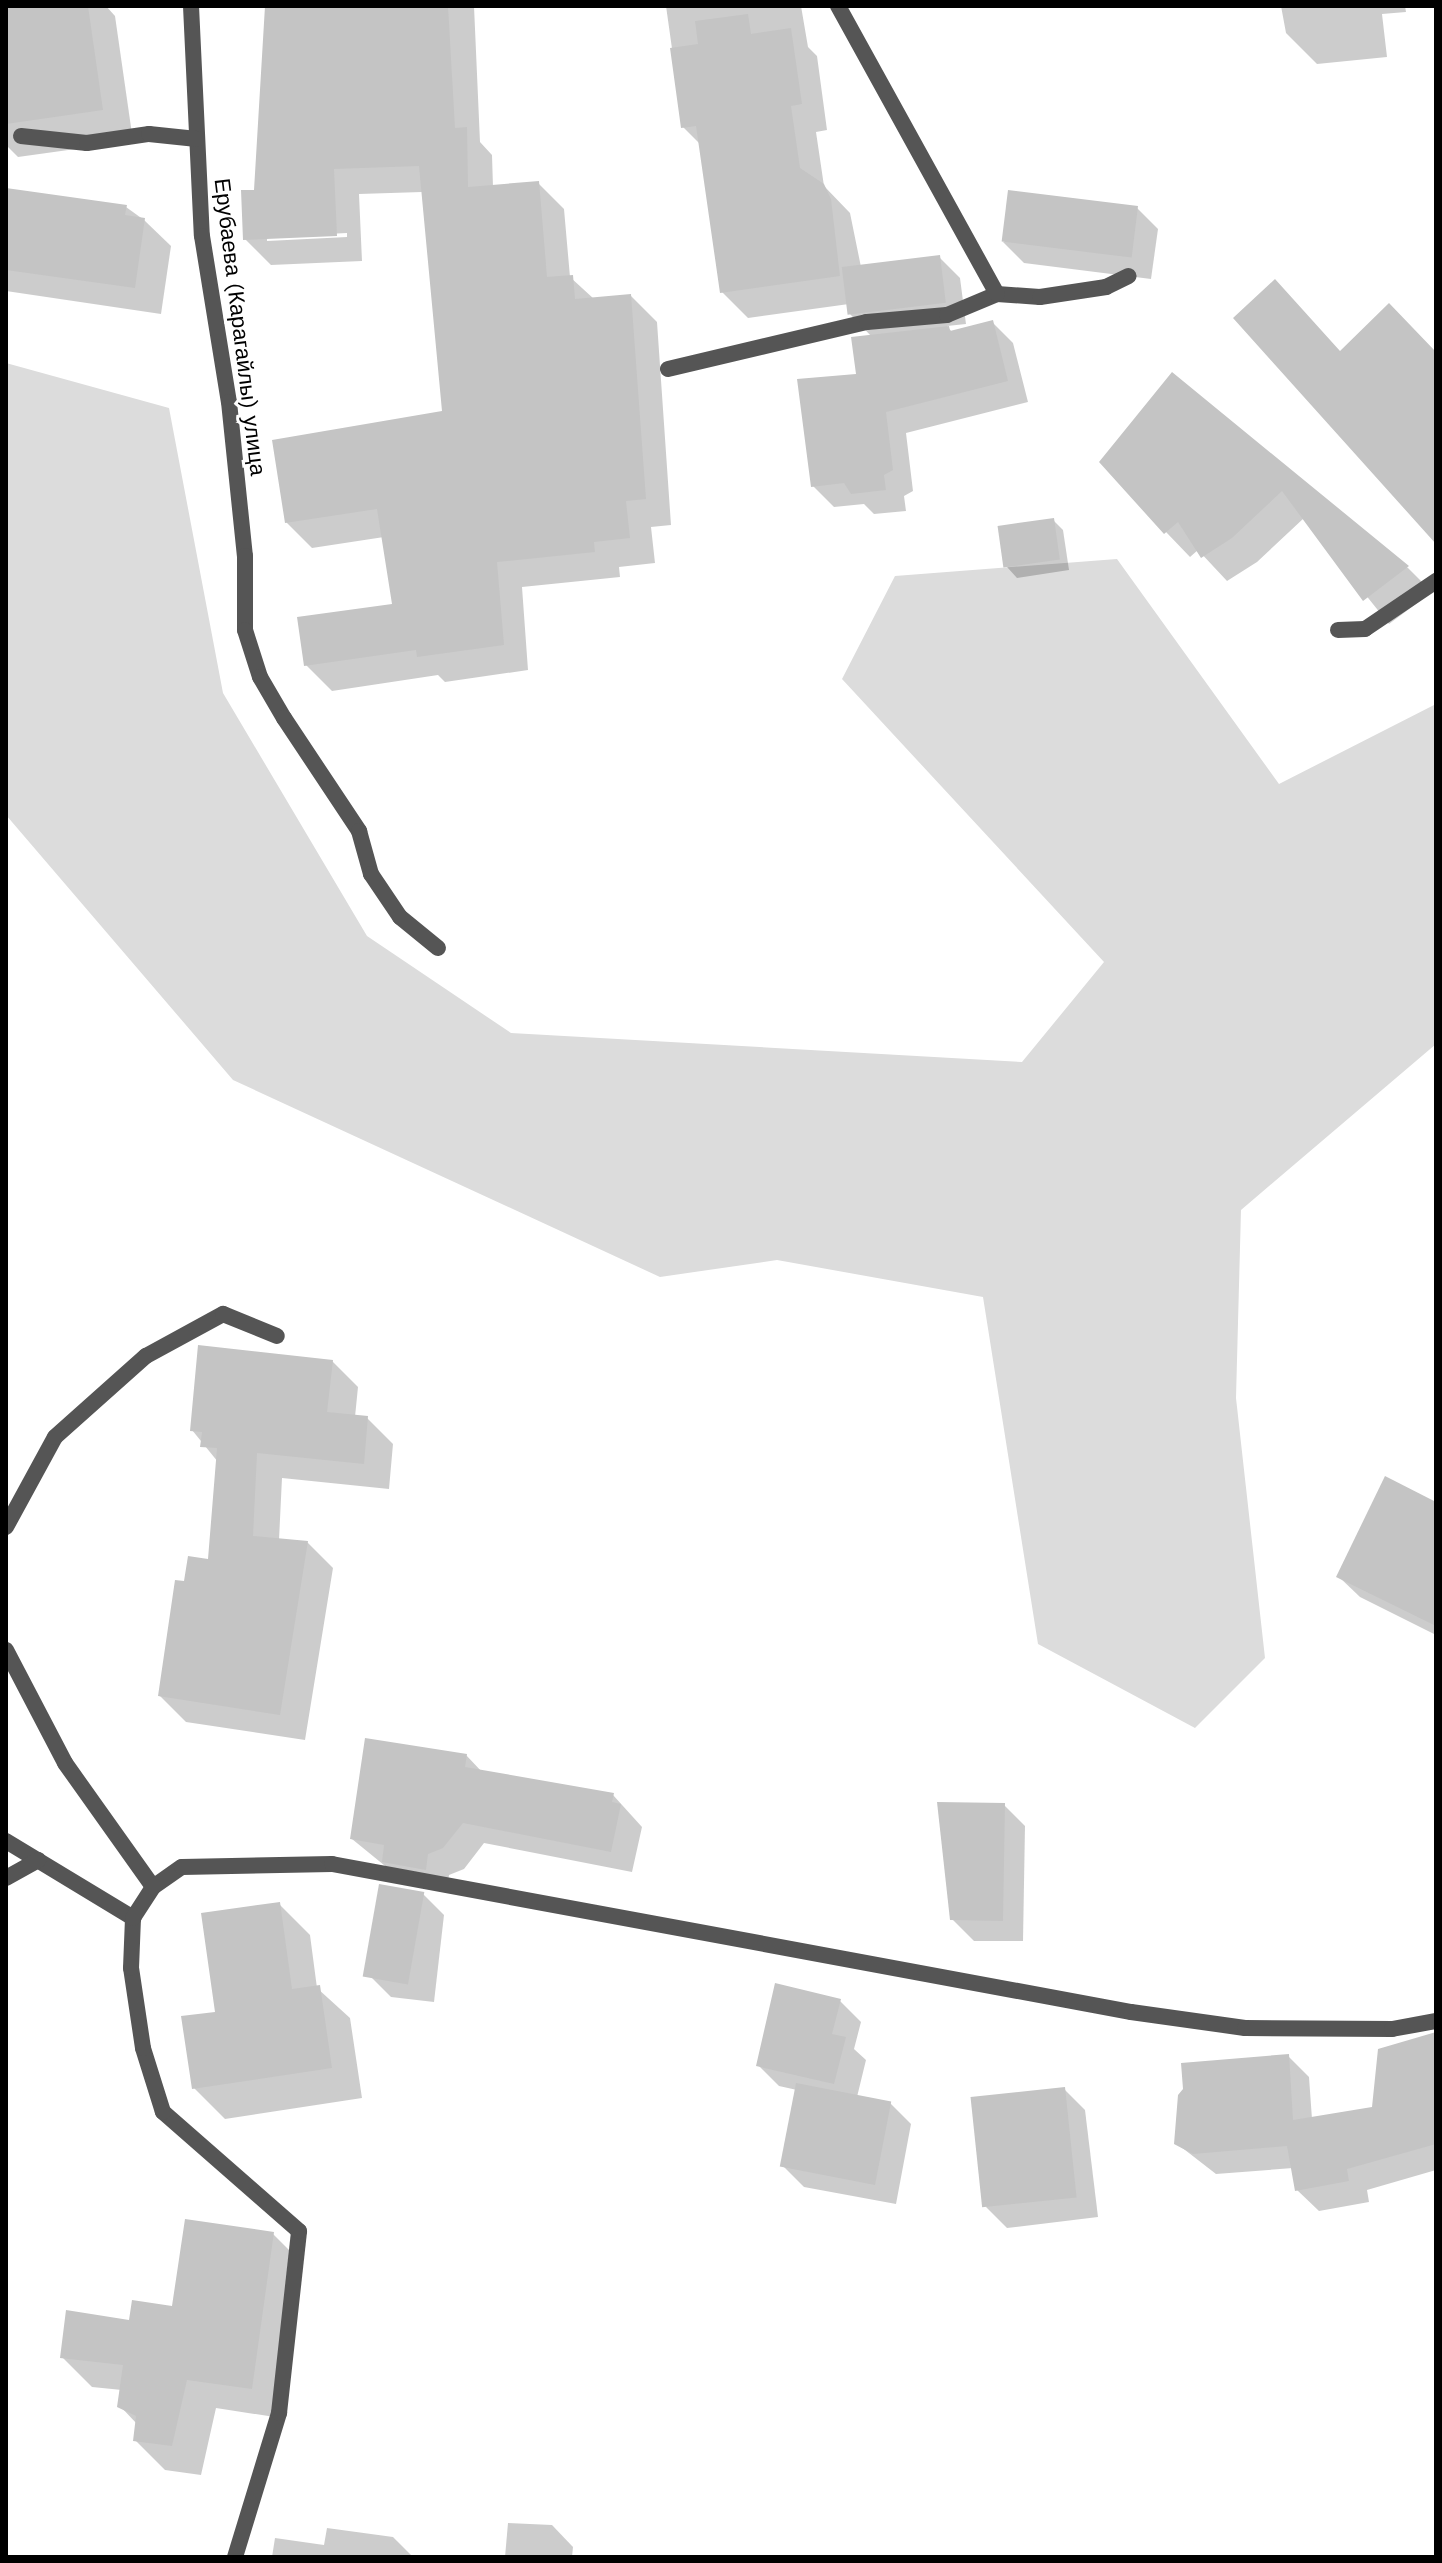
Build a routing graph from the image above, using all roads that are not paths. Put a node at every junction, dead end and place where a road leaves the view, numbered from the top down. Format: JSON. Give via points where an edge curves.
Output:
{"nodes":[{"id":1,"x":191,"y":6,"type":"edge"},
{"id":2,"x":838,"y":6,"type":"edge"},
{"id":3,"x":21,"y":136,"type":"dead end"},
{"id":4,"x":197,"y":139,"type":"junction"},
{"id":5,"x":1129,"y":276,"type":"dead end"},
{"id":6,"x":997,"y":294,"type":"junction"},
{"id":7,"x":668,"y":369,"type":"dead end"},
{"id":8,"x":1436,"y":581,"type":"edge"},
{"id":9,"x":1338,"y":630,"type":"dead end"},
{"id":10,"x":438,"y":948,"type":"dead end"},
{"id":11,"x":277,"y":1336,"type":"dead end"},
{"id":12,"x":6,"y":1527,"type":"edge"},
{"id":13,"x":6,"y":1650,"type":"edge"},
{"id":14,"x":6,"y":1841,"type":"edge"},
{"id":15,"x":38,"y":1860,"type":"junction"},
{"id":16,"x":6,"y":1878,"type":"edge"},
{"id":17,"x":153,"y":1887,"type":"junction"},
{"id":18,"x":133,"y":1918,"type":"junction"},
{"id":19,"x":1436,"y":2021,"type":"edge"},
{"id":20,"x":235,"y":2557,"type":"edge"}],
"edges":[{"from":1,"to":4,"type":"street","name":"Ерубаева (Карагайлы) улица"},
{"from":2,"to":6,"type":"street"},
{"from":3,"to":4,"type":"street","via":[[87,143],[149,134]]},
{"from":4,"to":10,"type":"street","name":"Ерубаева (Карагайлы) улица","via":[[202,236],[229,402],[245,556],[245,630],[260,677],[359,831],[371,874],[400,917]]},
{"from":5,"to":6,"type":"street","via":[[1106,287],[1053,295]]},
{"from":6,"to":7,"type":"street","via":[[947,315],[867,322]]},
{"from":8,"to":9,"type":"street","via":[[1365,629]]},
{"from":11,"to":12,"type":"street","via":[[223,1314],[146,1356],[55,1437]]},
{"from":13,"to":17,"type":"street","via":[[65,1763]]},
{"from":14,"to":15,"type":"street"},
{"from":15,"to":16,"type":"street"},
{"from":15,"to":18,"type":"street"},
{"from":17,"to":18,"type":"street"},
{"from":17,"to":19,"type":"street","via":[[182,1867],[332,1864],[1131,2012],[1245,2028],[1392,2029]]},
{"from":18,"to":20,"type":"street","via":[[131,1968],[137,2008],[163,2112],[299,2231],[279,2413]]}]}
